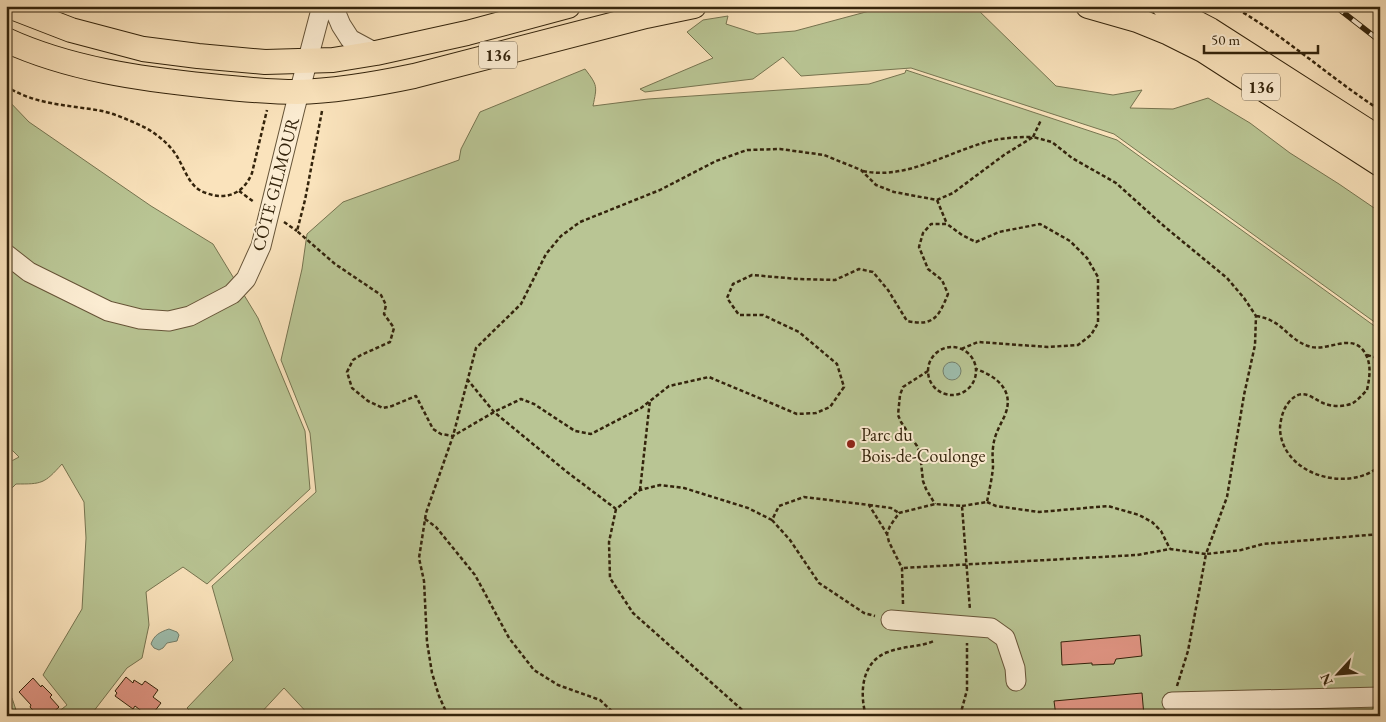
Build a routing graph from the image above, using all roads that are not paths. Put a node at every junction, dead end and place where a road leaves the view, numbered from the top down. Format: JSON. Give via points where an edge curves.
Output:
{"nodes":[{"id":1,"x":9,"y":6,"type":"edge"},
{"id":2,"x":322,"y":6,"type":"edge"},
{"id":3,"x":333,"y":6,"type":"edge"},
{"id":4,"x":568,"y":6,"type":"edge"},
{"id":5,"x":694,"y":6,"type":"edge"},
{"id":6,"x":1088,"y":6,"type":"edge"},
{"id":7,"x":1164,"y":6,"type":"edge"},
{"id":8,"x":6,"y":40,"type":"edge"},
{"id":9,"x":376,"y":53,"type":"junction"},
{"id":10,"x":308,"y":61,"type":"junction"},
{"id":11,"x":285,"y":100,"type":"junction"},
{"id":12,"x":1380,"y":139,"type":"edge"},
{"id":13,"x":1380,"y":164,"type":"edge"},
{"id":14,"x":6,"y":254,"type":"edge"},
{"id":15,"x":898,"y":620,"type":"road end"},
{"id":16,"x":1016,"y":681,"type":"dead end"},
{"id":17,"x":1380,"y":696,"type":"edge"},
{"id":18,"x":1172,"y":702,"type":"road end"}],
"edges":[{"from":1,"to":10,"type":"main road","number":"136","via":[[71,30],[142,49],[265,62]]},
{"from":2,"to":10,"type":"street","name":"CÔTE GILMOUR"},
{"from":3,"to":9,"type":"street","via":[[350,39]]},
{"from":4,"to":9,"type":"main road","number":"136"},
{"from":5,"to":11,"type":"main road","number":"136","via":[[388,82]]},
{"from":6,"to":13,"type":"main road","number":"136","via":[[1161,29],[1203,50]]},
{"from":7,"to":12,"type":"main road","number":"136","via":[[1210,30]]},
{"from":8,"to":11,"type":"main road","number":"136","via":[[55,58],[106,71]]},
{"from":9,"to":10,"type":"main road","number":"136"},
{"from":10,"to":11,"type":"street","name":"CÔTE GILMOUR"},
{"from":11,"to":14,"type":"street","name":"CÔTE GILMOUR","via":[[261,246],[246,278],[232,294],[190,316],[169,321],[140,319],[108,311],[29,272]]},
{"from":15,"to":16,"type":"street","via":[[991,628],[1005,638]]},
{"from":17,"to":18,"type":"street"}]}
